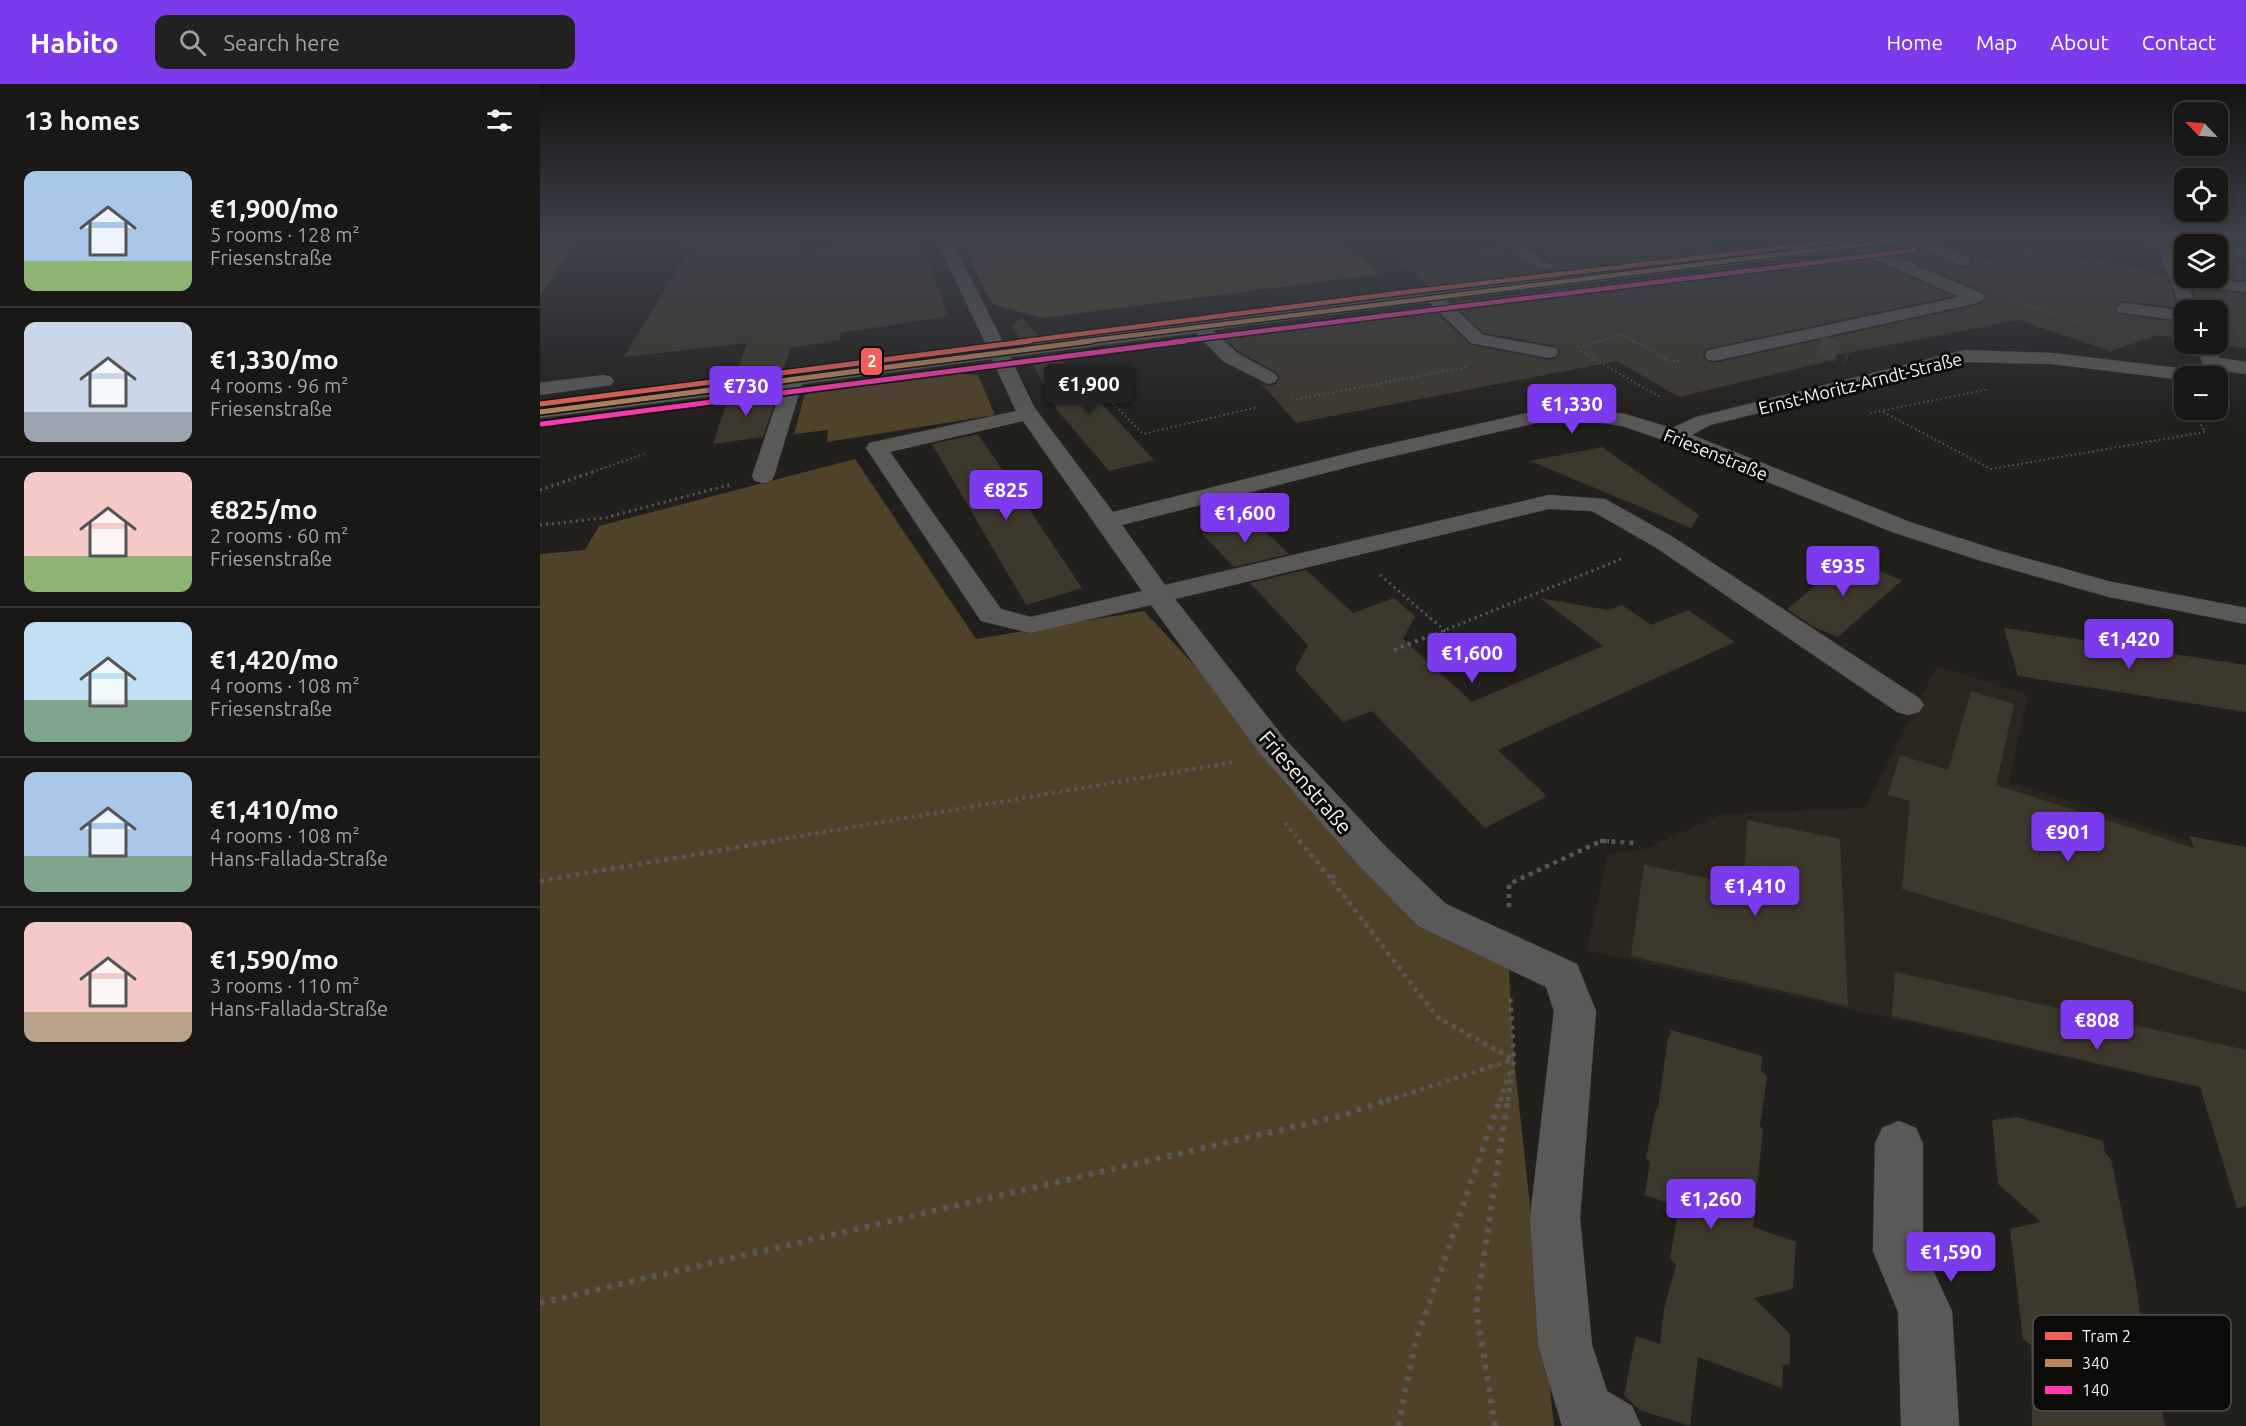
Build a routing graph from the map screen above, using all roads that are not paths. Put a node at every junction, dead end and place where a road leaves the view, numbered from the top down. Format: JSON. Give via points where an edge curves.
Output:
{"nodes":[{"id":1,"x":974,"y":301,"type":"edge"},
{"id":2,"x":1405,"y":301,"type":"edge"},
{"id":3,"x":1437,"y":301,"type":"edge"},
{"id":4,"x":1967,"y":301,"type":"edge"},
{"id":5,"x":2124,"y":308,"type":"dead end"},
{"id":6,"x":2174,"y":315,"type":"edge"},
{"id":7,"x":1200,"y":327,"type":"junction"},
{"id":8,"x":1012,"y":330,"type":"dead end"},
{"id":9,"x":968,"y":335,"type":"dead end"},
{"id":10,"x":995,"y":343,"type":"junction"},
{"id":11,"x":1549,"y":352,"type":"dead end"},
{"id":12,"x":1714,"y":355,"type":"road end"},
{"id":13,"x":1864,"y":365,"type":"tunnel mouth"},
{"id":14,"x":2246,"y":368,"type":"edge"},
{"id":15,"x":2228,"y":372,"type":"edge"},
{"id":16,"x":2174,"y":373,"type":"edge"},
{"id":17,"x":1885,"y":375,"type":"junction"},
{"id":18,"x":1268,"y":378,"type":"dead end"},
{"id":19,"x":2228,"y":378,"type":"edge"},
{"id":20,"x":621,"y":379,"type":"dead end"},
{"id":21,"x":794,"y":379,"type":"junction"},
{"id":22,"x":2246,"y":384,"type":"edge"},
{"id":23,"x":540,"y":389,"type":"edge"},
{"id":24,"x":540,"y":412,"type":"edge"},
{"id":25,"x":1028,"y":414,"type":"junction"},
{"id":26,"x":1674,"y":436,"type":"junction"},
{"id":27,"x":764,"y":476,"type":"road end"},
{"id":28,"x":1107,"y":521,"type":"junction"},
{"id":29,"x":1159,"y":596,"type":"junction"},
{"id":30,"x":2246,"y":616,"type":"edge"},
{"id":31,"x":1908,"y":705,"type":"dead end"},
{"id":32,"x":1899,"y":1144,"type":"dead end"},
{"id":33,"x":1612,"y":1426,"type":"edge"},
{"id":34,"x":1930,"y":1426,"type":"edge"}],
"edges":[{"from":1,"to":10,"type":"street","name":"Friesenstraße"},
{"from":2,"to":7,"type":"street"},
{"from":3,"to":11,"type":"street","via":[[1477,339]]},
{"from":4,"to":12,"type":"street","via":[[1811,340]]},
{"from":5,"to":6,"type":"street"},
{"from":7,"to":10,"type":"street"},
{"from":7,"to":18,"type":"street","via":[[1230,357]]},
{"from":8,"to":10,"type":"street"},
{"from":9,"to":10,"type":"street"},
{"from":10,"to":21,"type":"street"},
{"from":10,"to":25,"type":"street","name":"Friesenstraße"},
{"from":13,"to":17,"type":"street"},
{"from":14,"to":15,"type":"street"},
{"from":16,"to":17,"type":"street","name":"Ernst-Moritz-Arndt-Straße","via":[[2054,357],[2001,355],[1965,356]]},
{"from":17,"to":26,"type":"street","name":"Ernst-Moritz-Arndt-Straße","via":[[1704,421]]},
{"from":19,"to":22,"type":"street"},
{"from":20,"to":23,"type":"street"},
{"from":21,"to":24,"type":"street"},
{"from":21,"to":27,"type":"street"},
{"from":25,"to":28,"type":"street","name":"Friesenstraße"},
{"from":25,"to":29,"type":"street","via":[[877,448],[991,615],[1031,625]]},
{"from":26,"to":28,"type":"street","name":"Friesenstraße","via":[[1625,420],[1579,414],[1536,417]]},
{"from":26,"to":30,"type":"street","name":"Friesenstraße","via":[[1901,526],[1991,556],[2109,589]]},
{"from":28,"to":29,"type":"street","name":"Friesenstraße"},
{"from":29,"to":31,"type":"street","via":[[1549,502],[1597,504],[1664,542]]},
{"from":29,"to":33,"type":"street","name":"Friesenstraße","via":[[1272,746],[1432,915],[1563,976],[1575,1011],[1555,1218],[1565,1345],[1584,1410]]},
{"from":32,"to":34,"type":"street","via":[[1898,1251],[1925,1311]]}]}
